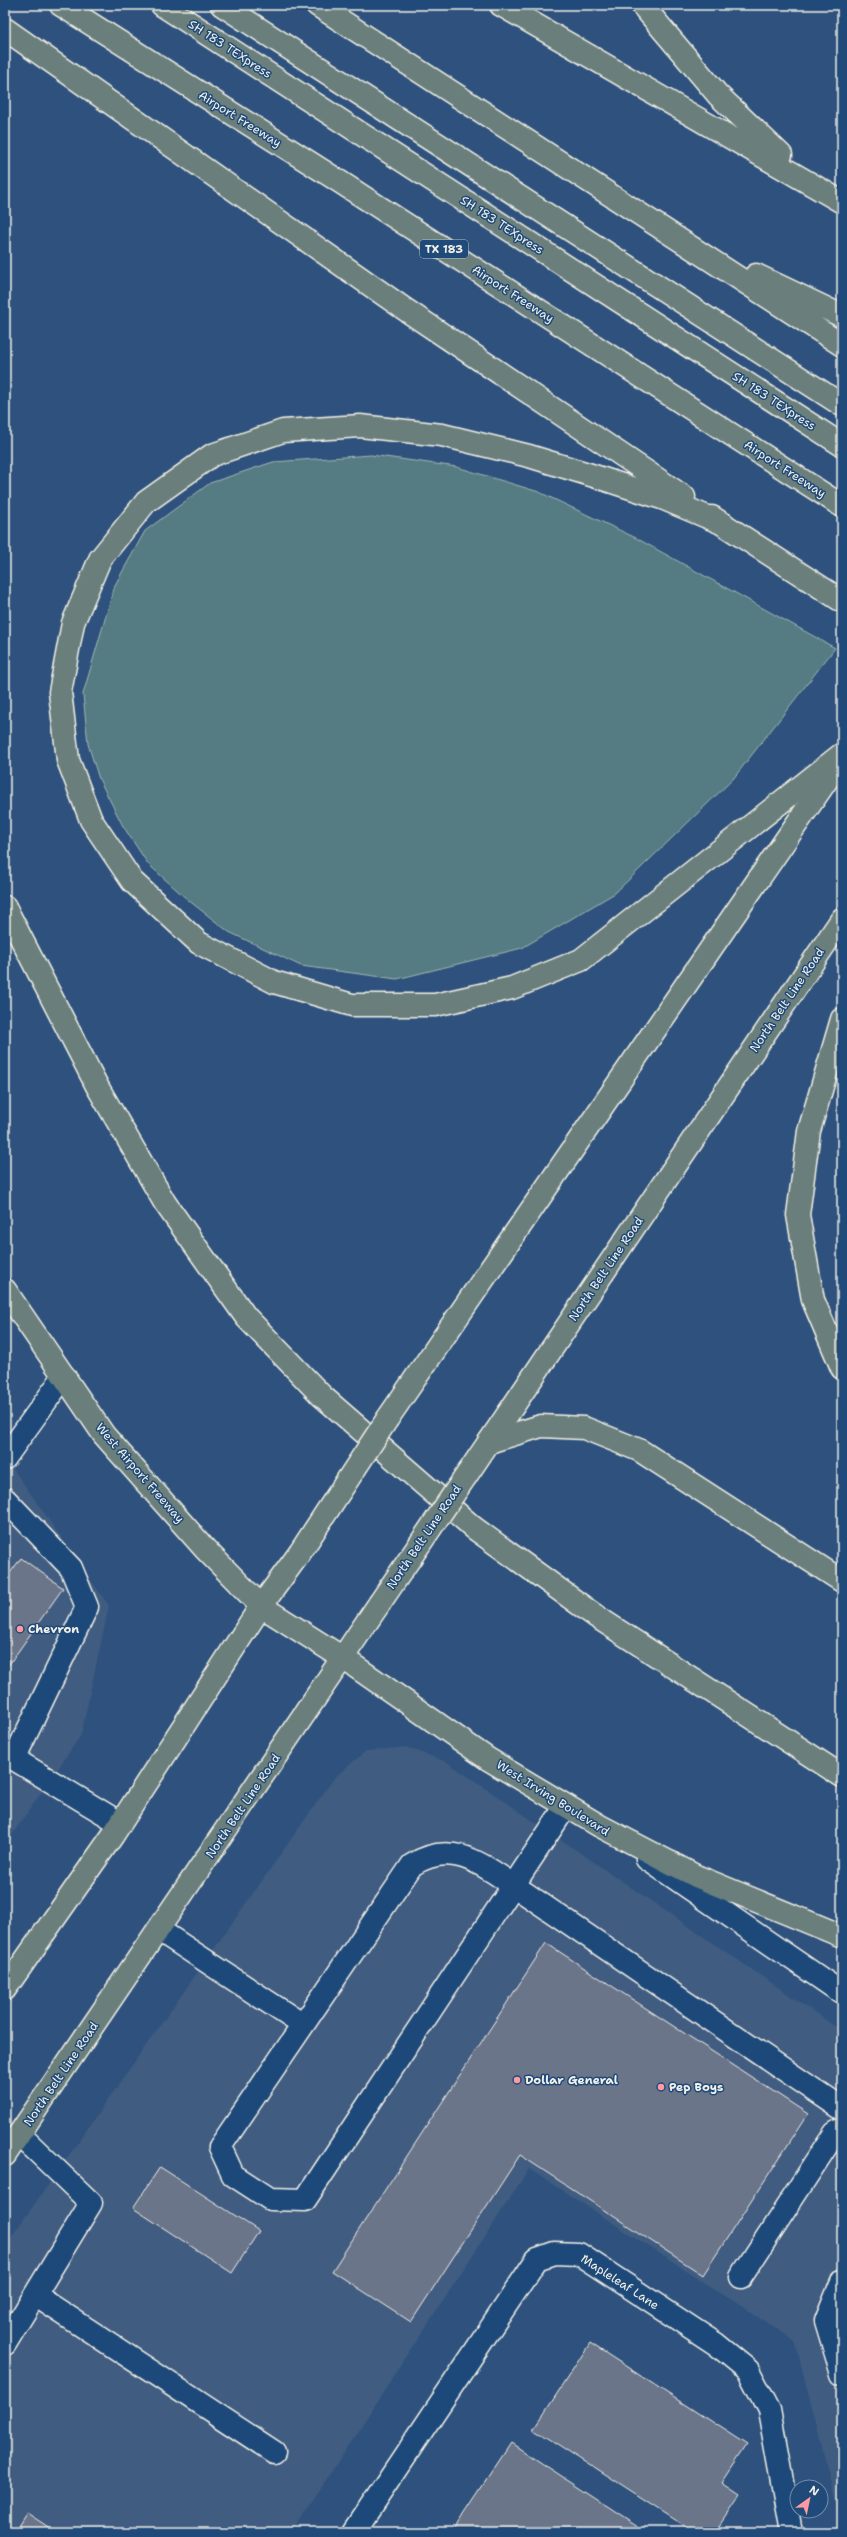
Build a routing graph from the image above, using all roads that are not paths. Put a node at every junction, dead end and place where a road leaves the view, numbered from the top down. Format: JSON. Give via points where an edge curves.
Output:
{"nodes":[{"id":1,"x":61,"y":5,"type":"edge"},
{"id":2,"x":162,"y":5,"type":"edge"},
{"id":3,"x":222,"y":5,"type":"edge"},
{"id":4,"x":317,"y":5,"type":"edge"},
{"id":5,"x":501,"y":5,"type":"edge"},
{"id":6,"x":642,"y":5,"type":"edge"},
{"id":7,"x":5,"y":29,"type":"edge"},
{"id":8,"x":822,"y":189,"type":"junction"},
{"id":9,"x":842,"y":202,"type":"edge"},
{"id":10,"x":672,"y":234,"type":"junction"},
{"id":11,"x":842,"y":316,"type":"edge"},
{"id":12,"x":842,"y":345,"type":"edge"},
{"id":13,"x":842,"y":406,"type":"edge"},
{"id":14,"x":842,"y":445,"type":"edge"},
{"id":15,"x":834,"y":501,"type":"edge"},
{"id":16,"x":724,"y":524,"type":"junction"},
{"id":17,"x":842,"y":600,"type":"edge"},
{"id":18,"x":842,"y":754,"type":"edge"},
{"id":19,"x":842,"y":758,"type":"edge"},
{"id":20,"x":5,"y":907,"type":"edge"},
{"id":21,"x":842,"y":919,"type":"edge"},
{"id":22,"x":842,"y":1019,"type":"edge"},
{"id":23,"x":5,"y":1290,"type":"edge"},
{"id":24,"x":842,"y":1368,"type":"edge"},
{"id":25,"x":64,"y":1376,"type":"junction"},
{"id":26,"x":489,"y":1442,"type":"junction"},
{"id":27,"x":5,"y":1458,"type":"edge"},
{"id":28,"x":5,"y":1499,"type":"edge"},
{"id":29,"x":842,"y":1581,"type":"edge"},
{"id":30,"x":261,"y":1606,"type":"junction"},
{"id":31,"x":343,"y":1658,"type":"junction"},
{"id":32,"x":9,"y":1766,"type":"edge"},
{"id":33,"x":842,"y":1776,"type":"edge"},
{"id":34,"x":566,"y":1806,"type":"junction"},
{"id":35,"x":120,"y":1823,"type":"junction"},
{"id":36,"x":600,"y":1826,"type":"junction"},
{"id":37,"x":513,"y":1885,"type":"junction"},
{"id":38,"x":160,"y":1930,"type":"junction"},
{"id":39,"x":842,"y":1936,"type":"edge"},
{"id":40,"x":5,"y":1989,"type":"edge"},
{"id":41,"x":842,"y":1993,"type":"edge"},
{"id":42,"x":303,"y":2025,"type":"junction"},
{"id":43,"x":842,"y":2109,"type":"edge"},
{"id":44,"x":842,"y":2129,"type":"edge"},
{"id":45,"x":19,"y":2134,"type":"junction"},
{"id":46,"x":5,"y":2155,"type":"edge"},
{"id":47,"x":741,"y":2278,"type":"dead end"},
{"id":48,"x":842,"y":2281,"type":"edge"},
{"id":49,"x":35,"y":2295,"type":"junction"},
{"id":50,"x":5,"y":2344,"type":"edge"},
{"id":51,"x":842,"y":2374,"type":"edge"},
{"id":52,"x":274,"y":2452,"type":"dead end"},
{"id":53,"x":354,"y":2532,"type":"edge"},
{"id":54,"x":791,"y":2532,"type":"edge"}],
"edges":[{"from":1,"to":15,"type":"main road","name":"Airport Freeway","number":"TX 183"},
{"from":2,"to":14,"type":"main road","name":"SH 183 TEXpress"},
{"from":3,"to":13,"type":"main road"},
{"from":4,"to":10,"type":"main road"},
{"from":5,"to":8,"type":"main road"},
{"from":6,"to":8,"type":"main road","via":[[718,95],[764,141]]},
{"from":7,"to":16,"type":"main road","via":[[403,308]]},
{"from":8,"to":9,"type":"main road"},
{"from":10,"to":11,"type":"main road"},
{"from":10,"to":12,"type":"main road"},
{"from":16,"to":17,"type":"main road"},
{"from":16,"to":18,"type":"main road","via":[[662,498],[591,475],[529,456],[442,436],[360,426],[284,431],[212,455],[146,502],[100,559],[72,623],[60,692],[68,760],[91,820],[132,882],[199,943],[274,982],[352,1004],[435,1005],[512,988],[581,960]]},
{"from":19,"to":30,"type":"main road","bridge":true},
{"from":20,"to":33,"type":"main road","via":[[97,1086],[165,1203],[246,1317],[322,1396],[474,1528],[597,1616]]},
{"from":21,"to":26,"type":"main road","name":"North Belt Line Road"},
{"from":22,"to":24,"type":"main road","via":[[809,1131],[798,1216],[813,1300]]},
{"from":23,"to":25,"type":"main road","name":"West Airport Freeway"},
{"from":25,"to":27,"type":"street"},
{"from":25,"to":30,"type":"main road","name":"West Airport Freeway","via":[[104,1435],[205,1549]]},
{"from":26,"to":29,"type":"main road","via":[[541,1426],[584,1428],[638,1450]]},
{"from":26,"to":31,"type":"main road","name":"North Belt Line Road","bridge":true},
{"from":28,"to":32,"type":"street","via":[[71,1568],[87,1607]]},
{"from":30,"to":31,"type":"main road","name":"West Irving Boulevard"},
{"from":30,"to":35,"type":"main road"},
{"from":31,"to":34,"type":"main road","name":"West Irving Boulevard","via":[[488,1759]]},
{"from":31,"to":38,"type":"main road","name":"North Belt Line Road"},
{"from":32,"to":35,"type":"street"},
{"from":34,"to":36,"type":"main road","name":"West Irving Boulevard"},
{"from":34,"to":37,"type":"street"},
{"from":35,"to":40,"type":"main road"},
{"from":36,"to":39,"type":"main road","via":[[696,1876]]},
{"from":36,"to":41,"type":"street","name":"West Irving Boulevard"},
{"from":37,"to":42,"type":"street","via":[[486,1867],[463,1856],[425,1856],[412,1865]]},
{"from":37,"to":42,"type":"street","via":[[304,2200],[270,2198],[233,2174],[220,2147]]},
{"from":37,"to":43,"type":"street"},
{"from":38,"to":42,"type":"street"},
{"from":38,"to":45,"type":"main road","name":"North Belt Line Road"},
{"from":44,"to":47,"type":"street","via":[[836,2133]]},
{"from":45,"to":46,"type":"main road","name":"North Belt Line Road"},
{"from":45,"to":49,"type":"street","via":[[91,2203]]},
{"from":48,"to":51,"type":"street","via":[[826,2321]]},
{"from":49,"to":50,"type":"street"},
{"from":49,"to":52,"type":"street"},
{"from":53,"to":54,"type":"street","name":"Mapleleaf Lane","via":[[537,2259],[554,2253],[579,2254],[716,2344],[748,2370],[769,2410]]}]}
